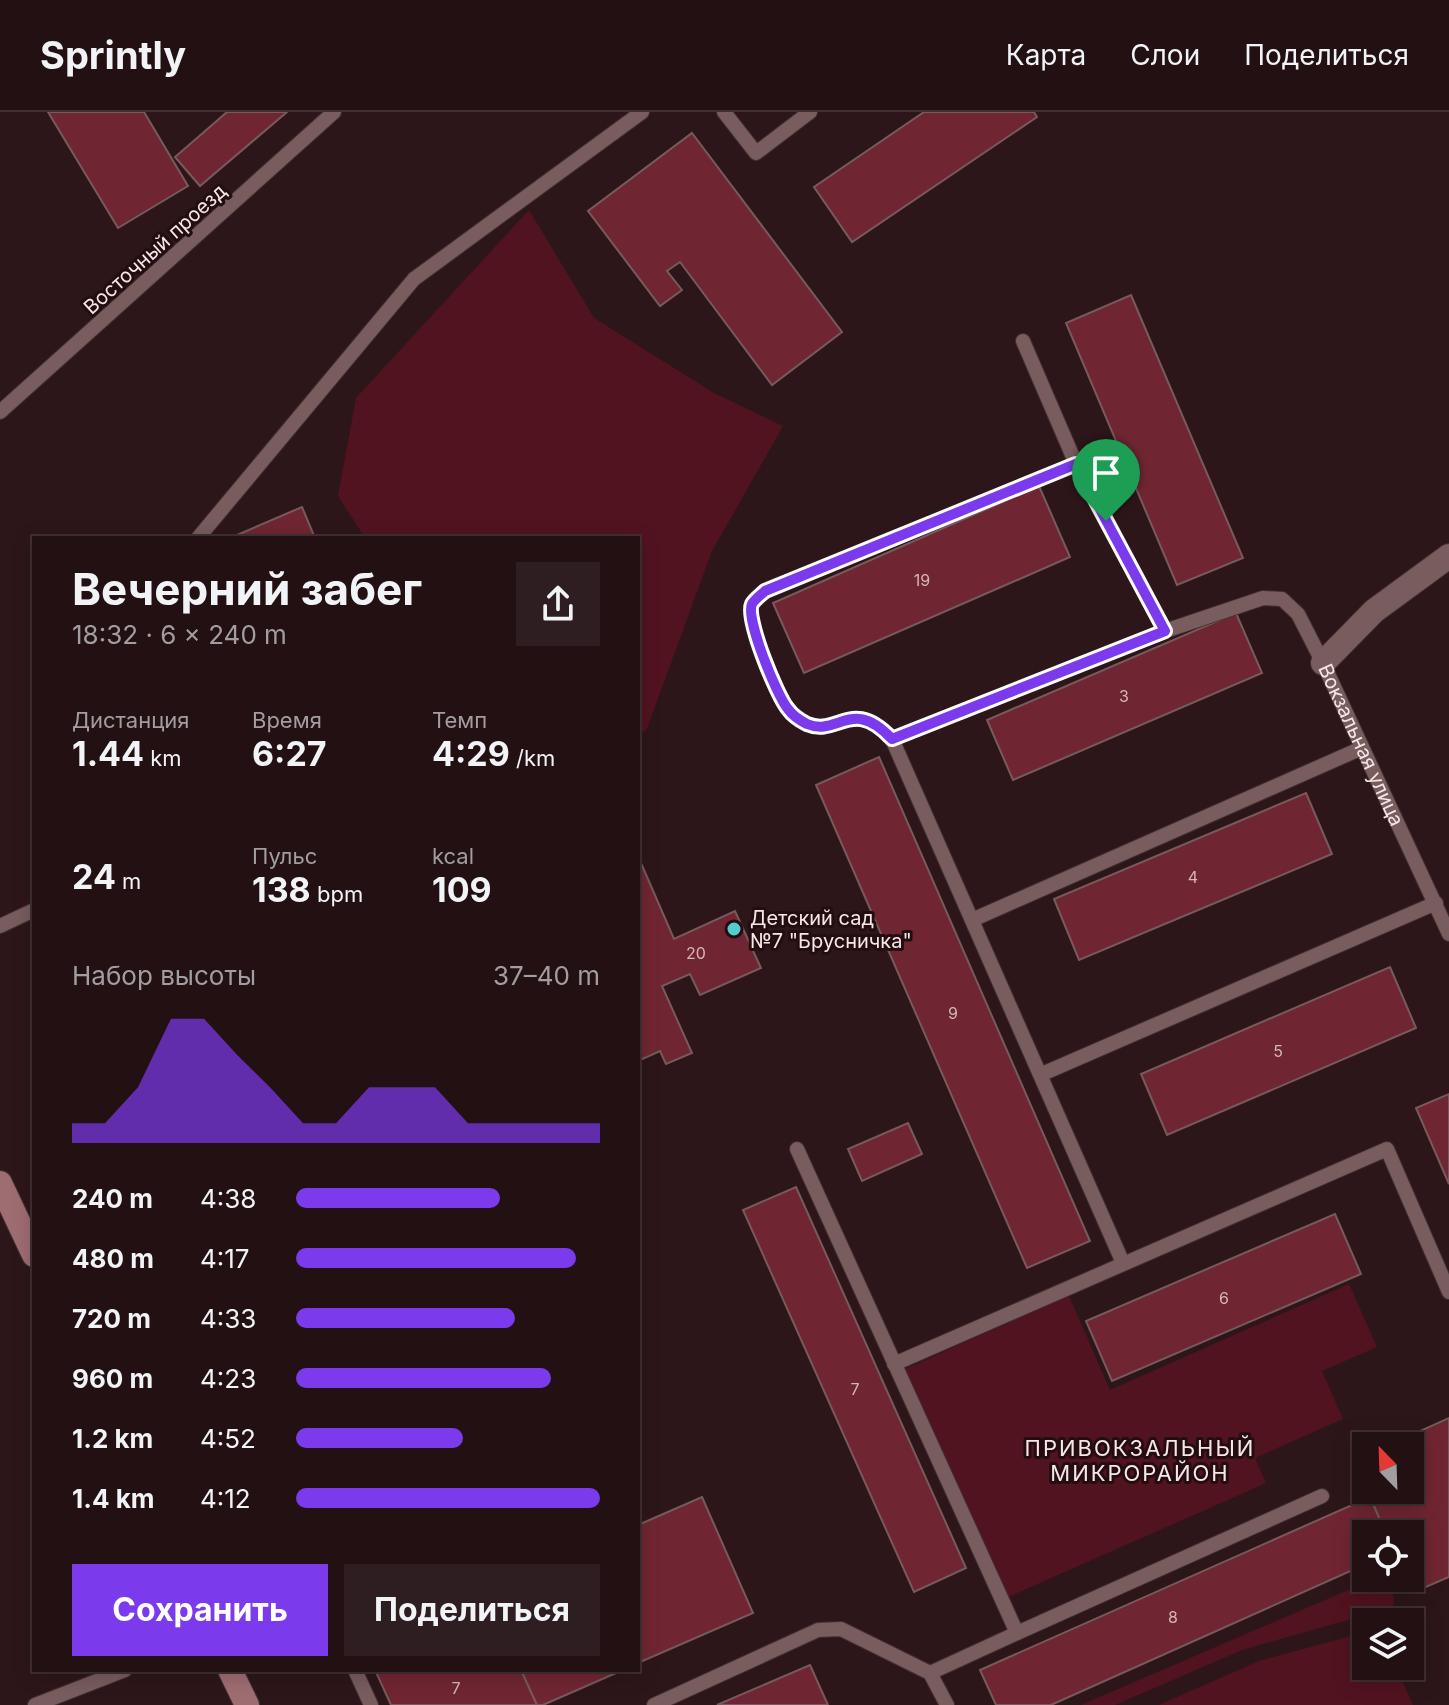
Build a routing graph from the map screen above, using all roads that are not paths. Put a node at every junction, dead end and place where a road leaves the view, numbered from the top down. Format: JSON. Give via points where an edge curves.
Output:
{"nodes":[{"id":1,"x":334,"y":112,"type":"edge"},
{"id":2,"x":642,"y":112,"type":"edge"},
{"id":3,"x":724,"y":112,"type":"edge"},
{"id":4,"x":810,"y":112,"type":"edge"},
{"id":5,"x":1023,"y":341,"type":"dead end"},
{"id":6,"x":0,"y":412,"type":"edge"},
{"id":7,"x":1076,"y":464,"type":"junction"},
{"id":8,"x":200,"y":536,"type":"edge"},
{"id":9,"x":1449,"y":556,"type":"edge"},
{"id":10,"x":1165,"y":631,"type":"junction"},
{"id":11,"x":1323,"y":663,"type":"junction"},
{"id":12,"x":892,"y":739,"type":"junction"},
{"id":13,"x":1362,"y":748,"type":"junction"},
{"id":14,"x":1436,"y":903,"type":"junction"},
{"id":15,"x":32,"y":911,"type":"edge"},
{"id":16,"x":972,"y":920,"type":"junction"},
{"id":17,"x":0,"y":926,"type":"edge"},
{"id":18,"x":1449,"y":934,"type":"edge"},
{"id":19,"x":1042,"y":1074,"type":"junction"},
{"id":20,"x":797,"y":1149,"type":"dead end"},
{"id":21,"x":0,"y":1183,"type":"edge"},
{"id":22,"x":32,"y":1251,"type":"edge"},
{"id":23,"x":1123,"y":1263,"type":"junction"},
{"id":24,"x":1449,"y":1292,"type":"edge"},
{"id":25,"x":894,"y":1364,"type":"junction"},
{"id":26,"x":1322,"y":1496,"type":"dead end"},
{"id":27,"x":1017,"y":1633,"type":"junction"},
{"id":28,"x":120,"y":1672,"type":"edge"},
{"id":29,"x":231,"y":1672,"type":"edge"},
{"id":30,"x":356,"y":1672,"type":"edge"},
{"id":31,"x":930,"y":1673,"type":"junction"},
{"id":32,"x":35,"y":1705,"type":"edge"},
{"id":33,"x":247,"y":1705,"type":"edge"},
{"id":34,"x":371,"y":1705,"type":"edge"},
{"id":35,"x":654,"y":1705,"type":"edge"},
{"id":36,"x":947,"y":1705,"type":"edge"}],
"edges":[{"from":1,"to":6,"type":"lane","name":"Восточный проезд"},
{"from":2,"to":8,"type":"lane","via":[[414,279]]},
{"from":3,"to":4,"type":"lane","via":[[756,153]]},
{"from":5,"to":7,"type":"lane"},
{"from":7,"to":10,"type":"lane"},
{"from":7,"to":12,"type":"lane","via":[[765,591],[752,604],[750,621],[785,706],[796,718],[812,726],[859,718],[877,723]]},
{"from":9,"to":11,"type":"street","name":"Вокзальная улица","via":[[1374,611]]},
{"from":10,"to":11,"type":"lane","via":[[1263,598],[1282,599],[1298,614]]},
{"from":10,"to":12,"type":"lane"},
{"from":11,"to":13,"type":"lane","name":"Вокзальная улица"},
{"from":12,"to":16,"type":"lane"},
{"from":13,"to":14,"type":"lane","name":"Вокзальная улица"},
{"from":13,"to":16,"type":"lane"},
{"from":14,"to":18,"type":"lane","name":"Вокзальная улица"},
{"from":14,"to":19,"type":"lane"},
{"from":15,"to":17,"type":"lane"},
{"from":16,"to":19,"type":"lane"},
{"from":19,"to":23,"type":"lane"},
{"from":20,"to":25,"type":"lane"},
{"from":21,"to":22,"type":"street"},
{"from":23,"to":24,"type":"lane","via":[[1387,1149]]},
{"from":23,"to":25,"type":"lane"},
{"from":25,"to":27,"type":"lane"},
{"from":26,"to":27,"type":"lane"},
{"from":27,"to":31,"type":"lane"},
{"from":28,"to":32,"type":"lane"},
{"from":29,"to":33,"type":"street"},
{"from":30,"to":34,"type":"lane"},
{"from":31,"to":35,"type":"lane","via":[[841,1629],[818,1630]]},
{"from":31,"to":36,"type":"lane"}]}
